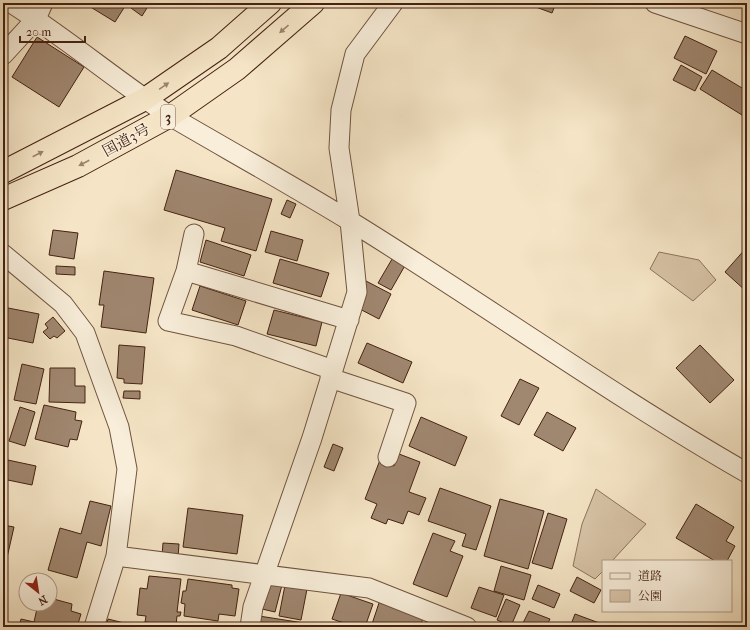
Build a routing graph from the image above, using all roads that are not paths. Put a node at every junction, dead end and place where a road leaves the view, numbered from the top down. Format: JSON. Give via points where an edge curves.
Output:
{"nodes":[{"id":1,"x":11,"y":3,"type":"edge"},
{"id":2,"x":270,"y":3,"type":"edge"},
{"id":3,"x":313,"y":3,"type":"edge"},
{"id":4,"x":393,"y":3,"type":"edge"},
{"id":5,"x":655,"y":3,"type":"edge"},
{"id":6,"x":40,"y":11,"type":"edge"},
{"id":7,"x":747,"y":34,"type":"edge"},
{"id":8,"x":3,"y":55,"type":"edge"},
{"id":9,"x":145,"y":99,"type":"junction"},
{"id":10,"x":170,"y":116,"type":"junction"},
{"id":11,"x":3,"y":172,"type":"edge"},
{"id":12,"x":3,"y":199,"type":"edge"},
{"id":13,"x":350,"y":221,"type":"junction"},
{"id":14,"x":194,"y":234,"type":"dead end"},
{"id":15,"x":3,"y":254,"type":"edge"},
{"id":16,"x":186,"y":271,"type":"junction"},
{"id":17,"x":349,"y":320,"type":"junction"},
{"id":18,"x":332,"y":374,"type":"junction"},
{"id":19,"x":388,"y":457,"type":"dead end"},
{"id":20,"x":747,"y":473,"type":"edge"},
{"id":21,"x":116,"y":556,"type":"junction"},
{"id":22,"x":265,"y":574,"type":"junction"},
{"id":23,"x":94,"y":627,"type":"edge"},
{"id":24,"x":250,"y":627,"type":"edge"},
{"id":25,"x":467,"y":627,"type":"edge"}],
"edges":[{"from":1,"to":6,"type":"street"},
{"from":9,"to":2,"type":"highway","name":"国道3号","number":"3","one_way":true,"via":[[220,48]]},
{"from":3,"to":10,"type":"highway","name":"国道3号","number":"3","one_way":true,"via":[[237,69]]},
{"from":4,"to":13,"type":"street","via":[[355,54],[341,110],[339,148]]},
{"from":5,"to":7,"type":"street"},
{"from":6,"to":8,"type":"street"},
{"from":6,"to":9,"type":"street"},
{"from":9,"to":10,"type":"street"},
{"from":11,"to":9,"type":"highway","name":"国道3号","number":"3","one_way":true},
{"from":10,"to":12,"type":"highway","name":"国道3号","number":"3","one_way":true,"via":[[78,166]]},
{"from":10,"to":13,"type":"street"},
{"from":13,"to":17,"type":"street","via":[[357,292]]},
{"from":13,"to":20,"type":"street","via":[[710,452]]},
{"from":14,"to":16,"type":"street"},
{"from":15,"to":21,"type":"street","via":[[63,304],[85,332],[119,427],[127,469]]},
{"from":16,"to":17,"type":"street"},
{"from":16,"to":18,"type":"street","via":[[168,321],[236,336]]},
{"from":17,"to":18,"type":"street"},
{"from":18,"to":19,"type":"street","via":[[406,403]]},
{"from":18,"to":22,"type":"street"},
{"from":21,"to":22,"type":"street"},
{"from":21,"to":23,"type":"street"},
{"from":22,"to":24,"type":"street","via":[[253,607]]},
{"from":22,"to":25,"type":"street","via":[[368,588]]}]}
